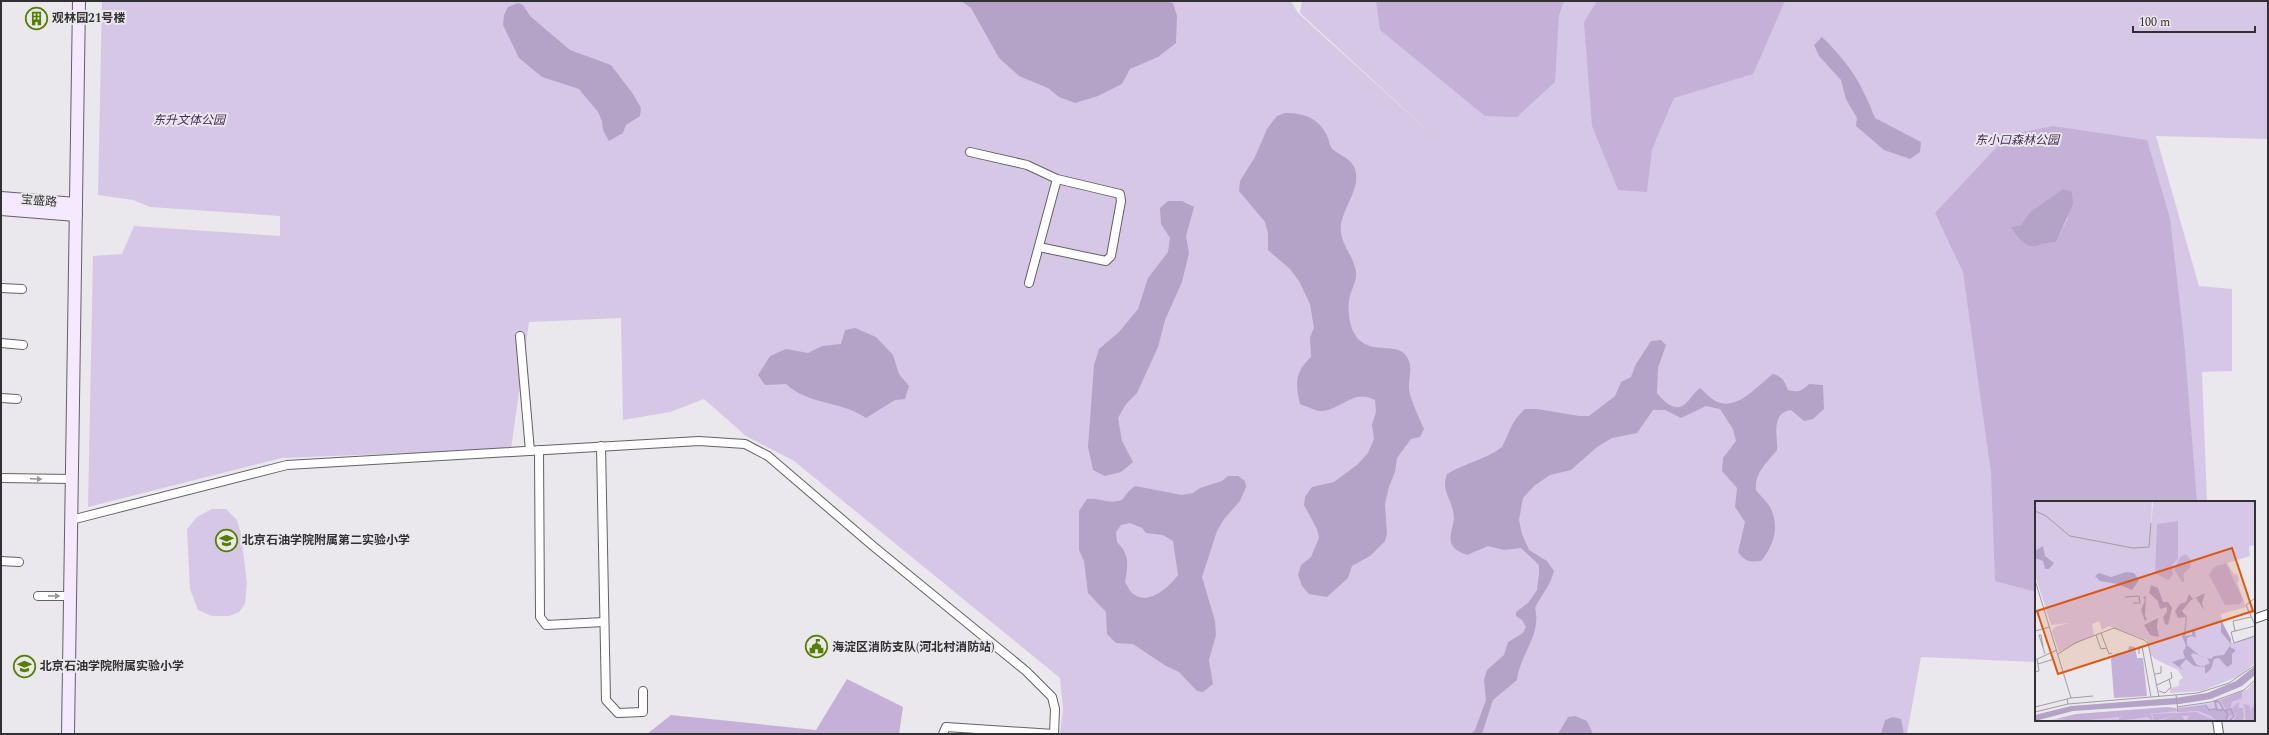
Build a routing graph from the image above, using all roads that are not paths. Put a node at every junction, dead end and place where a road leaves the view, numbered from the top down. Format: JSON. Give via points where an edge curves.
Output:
{"nodes":[{"id":1,"x":79,"y":1,"type":"edge"},
{"id":2,"x":970,"y":152,"type":"dead end"},
{"id":3,"x":1057,"y":179,"type":"junction"},
{"id":4,"x":1,"y":198,"type":"edge"},
{"id":5,"x":1,"y":209,"type":"edge"},
{"id":6,"x":76,"y":210,"type":"junction"},
{"id":7,"x":1039,"y":247,"type":"junction"},
{"id":8,"x":1029,"y":283,"type":"dead end"},
{"id":9,"x":1,"y":288,"type":"edge"},
{"id":10,"x":22,"y":289,"type":"dead end"},
{"id":11,"x":520,"y":336,"type":"dead end"},
{"id":12,"x":1,"y":343,"type":"edge"},
{"id":13,"x":23,"y":345,"type":"dead end"},
{"id":14,"x":1,"y":398,"type":"edge"},
{"id":15,"x":17,"y":399,"type":"dead end"},
{"id":16,"x":601,"y":446,"type":"junction"},
{"id":17,"x":539,"y":450,"type":"junction"},
{"id":18,"x":530,"y":451,"type":"junction"},
{"id":19,"x":1,"y":478,"type":"edge"},
{"id":20,"x":72,"y":479,"type":"junction"},
{"id":21,"x":71,"y":520,"type":"junction"},
{"id":22,"x":1,"y":561,"type":"edge"},
{"id":23,"x":19,"y":562,"type":"dead end"},
{"id":24,"x":38,"y":596,"type":"dead end"},
{"id":25,"x":70,"y":596,"type":"junction"},
{"id":26,"x":2268,"y":614,"type":"edge"},
{"id":27,"x":2255,"y":619,"type":"edge"},
{"id":28,"x":604,"y":622,"type":"junction"},
{"id":29,"x":642,"y":691,"type":"dead end"},
{"id":30,"x":2217,"y":721,"type":"edge"},
{"id":31,"x":978,"y":731,"type":"edge"},
{"id":32,"x":68,"y":734,"type":"edge"},
{"id":33,"x":943,"y":734,"type":"edge"},
{"id":34,"x":1054,"y":734,"type":"edge"},
{"id":35,"x":2219,"y":734,"type":"edge"}],
"edges":[{"from":1,"to":6,"type":"street"},
{"from":2,"to":3,"type":"street","via":[[1027,165]]},
{"from":3,"to":7,"type":"street"},
{"from":3,"to":7,"type":"street","via":[[1120,194],[1122,201],[1111,256],[1106,261]]},
{"from":4,"to":6,"type":"street","name":"宝盛路"},
{"from":5,"to":6,"type":"street","name":"宝盛路"},
{"from":6,"to":20,"type":"street"},
{"from":7,"to":8,"type":"street"},
{"from":9,"to":10,"type":"street"},
{"from":11,"to":18,"type":"street"},
{"from":12,"to":13,"type":"street"},
{"from":14,"to":15,"type":"street"},
{"from":16,"to":17,"type":"street"},
{"from":16,"to":28,"type":"street"},
{"from":16,"to":34,"type":"street","via":[[699,441],[745,444],[768,456],[1026,671],[1052,697],[1055,709]]},
{"from":17,"to":18,"type":"street"},
{"from":17,"to":28,"type":"street","via":[[540,617],[546,625]]},
{"from":18,"to":21,"type":"street","via":[[287,465]]},
{"from":19,"to":20,"type":"street","one_way":true},
{"from":20,"to":21,"type":"street"},
{"from":21,"to":25,"type":"street"},
{"from":22,"to":23,"type":"street"},
{"from":24,"to":25,"type":"street","one_way":true},
{"from":25,"to":32,"type":"street"},
{"from":26,"to":27,"type":"street"},
{"from":28,"to":29,"type":"street","via":[[606,700],[618,712],[643,712]]},
{"from":30,"to":35,"type":"street"},
{"from":31,"to":33,"type":"street","via":[[946,727]]},
{"from":31,"to":34,"type":"street"}]}
